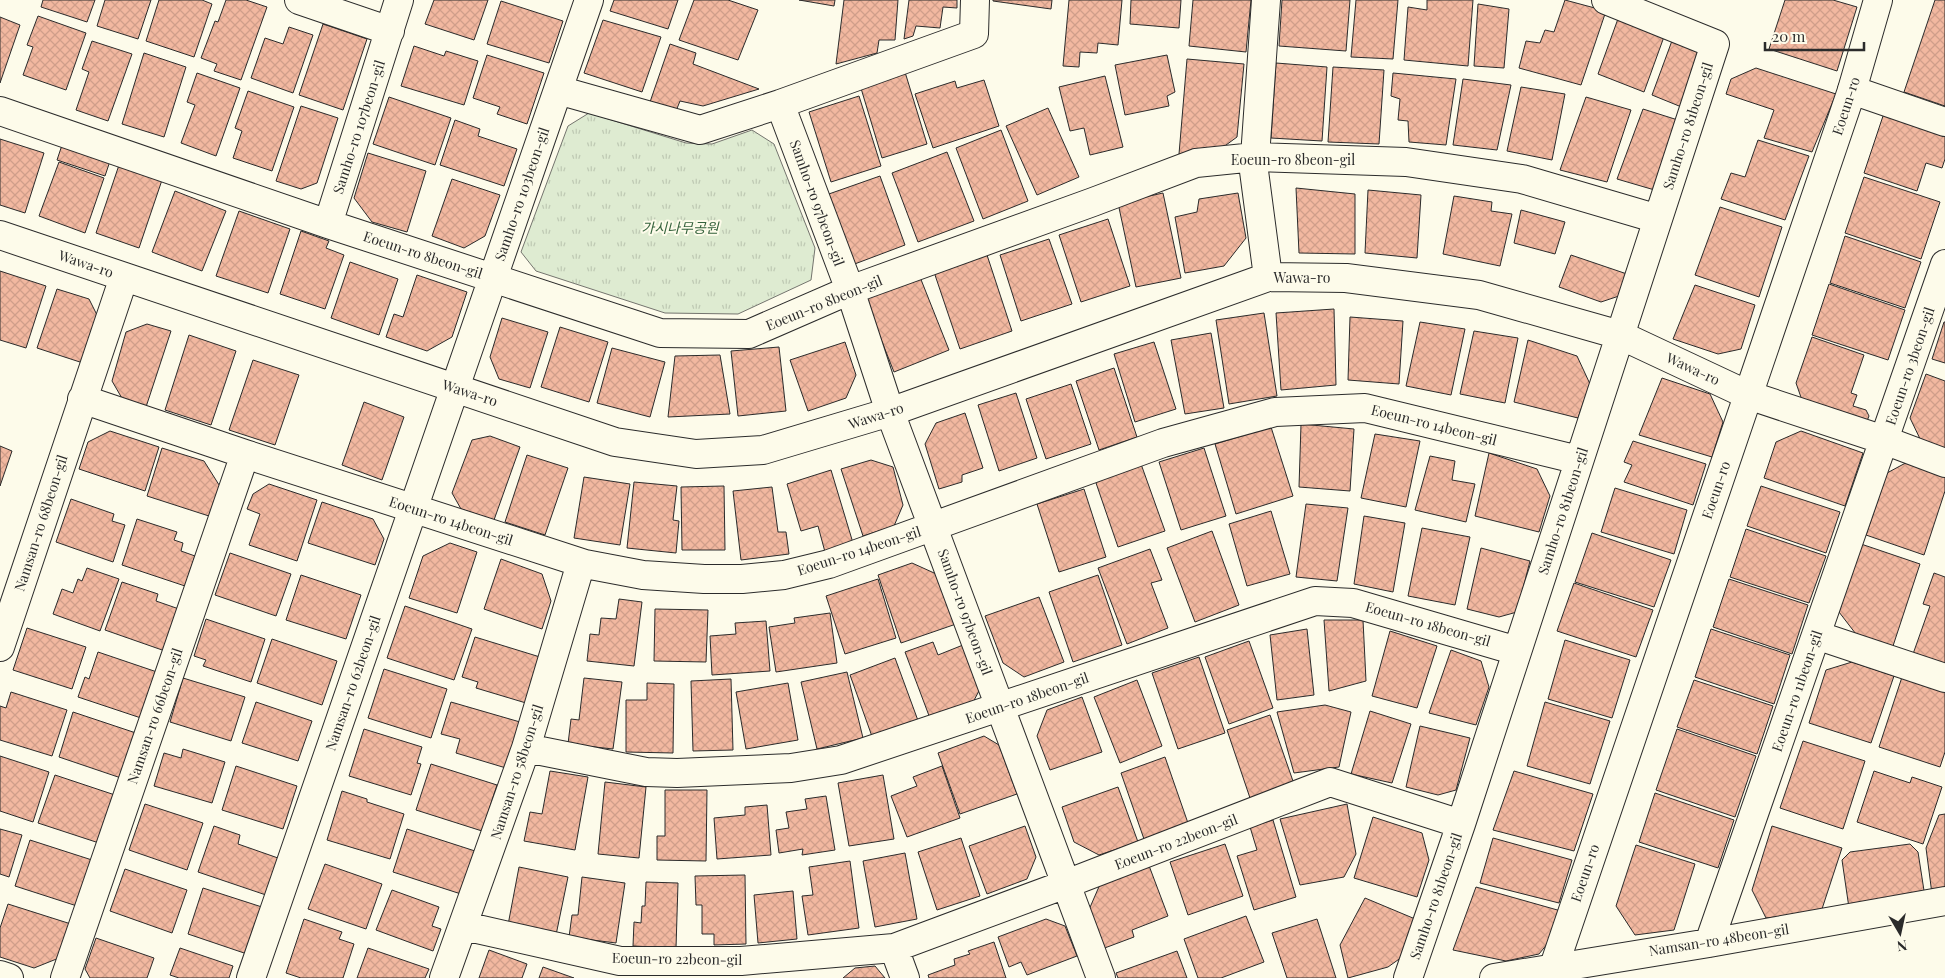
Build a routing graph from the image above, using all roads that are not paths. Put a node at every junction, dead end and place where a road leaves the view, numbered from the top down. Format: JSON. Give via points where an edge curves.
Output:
{"nodes":[{"id":1,"x":299,"y":0,"type":"edge"},
{"id":2,"x":399,"y":0,"type":"edge"},
{"id":3,"x":589,"y":0,"type":"edge"},
{"id":4,"x":974,"y":0,"type":"edge"},
{"id":5,"x":1266,"y":0,"type":"edge"},
{"id":6,"x":1606,"y":0,"type":"edge"},
{"id":7,"x":1878,"y":0,"type":"edge"},
{"id":8,"x":390,"y":31,"type":"junction"},
{"id":9,"x":558,"y":90,"type":"junction"},
{"id":10,"x":1852,"y":90,"type":"junction"},
{"id":11,"x":780,"y":104,"type":"junction"},
{"id":12,"x":0,"y":111,"type":"edge"},
{"id":13,"x":1945,"y":122,"type":"edge"},
{"id":14,"x":1255,"y":157,"type":"junction"},
{"id":15,"x":1658,"y":219,"type":"junction"},
{"id":16,"x":328,"y":224,"type":"junction"},
{"id":17,"x":0,"y":235,"type":"edge"},
{"id":18,"x":124,"y":277,"type":"junction"},
{"id":19,"x":1268,"y":277,"type":"junction"},
{"id":20,"x":492,"y":278,"type":"junction"},
{"id":21,"x":1943,"y":279,"type":"edge"},
{"id":22,"x":850,"y":290,"type":"junction"},
{"id":23,"x":1620,"y":336,"type":"junction"},
{"id":24,"x":454,"y":388,"type":"junction"},
{"id":25,"x":1748,"y":395,"type":"junction"},
{"id":26,"x":82,"y":398,"type":"junction"},
{"id":27,"x":890,"y":412,"type":"junction"},
{"id":28,"x":1884,"y":440,"type":"junction"},
{"id":29,"x":244,"y":454,"type":"junction"},
{"id":30,"x":1579,"y":460,"type":"junction"},
{"id":31,"x":1945,"y":463,"type":"edge"},
{"id":32,"x":413,"y":509,"type":"junction"},
{"id":33,"x":934,"y":526,"type":"junction"},
{"id":34,"x":581,"y":563,"type":"junction"},
{"id":35,"x":1816,"y":635,"type":"junction"},
{"id":36,"x":0,"y":647,"type":"edge"},
{"id":37,"x":1517,"y":651,"type":"junction"},
{"id":38,"x":1945,"y":678,"type":"edge"},
{"id":39,"x":999,"y":707,"type":"junction"},
{"id":40,"x":526,"y":748,"type":"junction"},
{"id":41,"x":1461,"y":824,"type":"junction"},
{"id":42,"x":1066,"y":884,"type":"junction"},
{"id":43,"x":1945,"y":901,"type":"edge"},
{"id":44,"x":464,"y":926,"type":"junction"},
{"id":45,"x":1709,"y":943,"type":"junction"},
{"id":46,"x":894,"y":948,"type":"junction"},
{"id":47,"x":1552,"y":972,"type":"edge"},
{"id":48,"x":0,"y":975,"type":"edge"},
{"id":49,"x":9,"y":978,"type":"edge"},
{"id":50,"x":65,"y":978,"type":"edge"},
{"id":51,"x":251,"y":978,"type":"edge"},
{"id":52,"x":444,"y":978,"type":"edge"},
{"id":53,"x":905,"y":978,"type":"edge"},
{"id":54,"x":1101,"y":978,"type":"edge"},
{"id":55,"x":1408,"y":978,"type":"edge"},
{"id":56,"x":1494,"y":978,"type":"edge"}],
"edges":[{"from":1,"to":8,"type":"street"},
{"from":2,"to":8,"type":"street","name":"Samho-ro 107beon-gil"},
{"from":3,"to":9,"type":"street","name":"Samho-ro 103beon-gil"},
{"from":4,"to":11,"type":"street","via":[[974,34]]},
{"from":5,"to":14,"type":"street"},
{"from":6,"to":15,"type":"street","name":"Samho-ro 81beon-gil","via":[[1715,44]]},
{"from":7,"to":10,"type":"street","name":"Eoeun-ro"},
{"from":8,"to":16,"type":"street","name":"Samho-ro 107beon-gil"},
{"from":9,"to":11,"type":"street","via":[[700,130]]},
{"from":9,"to":20,"type":"street","name":"Samho-ro 103beon-gil"},
{"from":10,"to":13,"type":"street"},
{"from":10,"to":25,"type":"street","name":"Eoeun-ro"},
{"from":11,"to":22,"type":"street","name":"Samho-ro 97beon-gil"},
{"from":12,"to":16,"type":"street","name":"Eoeun-ro 8beon-gil"},
{"from":14,"to":15,"type":"street","name":"Eoeun-ro 8beon-gil","via":[[1406,162],[1522,179]]},
{"from":14,"to":19,"type":"street","via":[[1254,171]]},
{"from":14,"to":22,"type":"street","name":"Eoeun-ro 8beon-gil","via":[[1196,162]]},
{"from":15,"to":23,"type":"street","name":"Samho-ro 81beon-gil"},
{"from":16,"to":20,"type":"street","name":"Eoeun-ro 8beon-gil"},
{"from":17,"to":18,"type":"street","name":"Wawa-ro"},
{"from":18,"to":24,"type":"street","name":"Wawa-ro"},
{"from":18,"to":26,"type":"street","name":"Namsan-ro 68beon-gil"},
{"from":19,"to":23,"type":"street","name":"Wawa-ro","via":[[1346,278],[1479,295]]},
{"from":19,"to":27,"type":"street","name":"Wawa-ro"},
{"from":20,"to":22,"type":"street","name":"Eoeun-ro 8beon-gil","via":[[660,333],[749,334]]},
{"from":20,"to":24,"type":"street","name":"Samho-ro 103beon-gil"},
{"from":21,"to":28,"type":"street","name":"Eoeun-ro 3beon-gil"},
{"from":22,"to":27,"type":"street","name":"Samho-ro 97beon-gil"},
{"from":23,"to":25,"type":"street","name":"Wawa-ro"},
{"from":23,"to":30,"type":"street","name":"Samho-ro 81beon-gil"},
{"from":24,"to":27,"type":"street","name":"Wawa-ro","via":[[614,442],[696,454],[763,450]]},
{"from":24,"to":32,"type":"street","name":"Namsan-ro 62beon-gil"},
{"from":25,"to":28,"type":"street"},
{"from":25,"to":47,"type":"street","name":"Eoeun-ro"},
{"from":26,"to":29,"type":"street","name":"Eoeun-ro 14beon-gil"},
{"from":26,"to":36,"type":"street","name":"Namsan-ro 68beon-gil"},
{"from":27,"to":33,"type":"street","name":"Samho-ro 97beon-gil"},
{"from":28,"to":31,"type":"street"},
{"from":28,"to":35,"type":"street","name":"Eoeun-ro 11beon-gil"},
{"from":29,"to":32,"type":"street","name":"Eoeun-ro 14beon-gil"},
{"from":29,"to":50,"type":"street","name":"Namsan-ro 66beon-gil"},
{"from":30,"to":33,"type":"street","name":"Eoeun-ro 14beon-gil","via":[[1365,408],[1275,412],[1163,443]]},
{"from":30,"to":37,"type":"street","name":"Samho-ro 81beon-gil"},
{"from":32,"to":34,"type":"street","name":"Eoeun-ro 14beon-gil"},
{"from":32,"to":51,"type":"street","name":"Namsan-ro 62beon-gil"},
{"from":33,"to":34,"type":"street","name":"Eoeun-ro 14beon-gil","via":[[829,564],[784,575],[695,579],[643,575]]},
{"from":33,"to":39,"type":"street","name":"Samho-ro 97beon-gil"},
{"from":34,"to":40,"type":"street","name":"Namsan-ro 58beon-gil"},
{"from":35,"to":38,"type":"street"},
{"from":35,"to":45,"type":"street","name":"Eoeun-ro 11beon-gil"},
{"from":37,"to":39,"type":"street","name":"Eoeun-ro 18beon-gil","via":[[1353,603],[1315,601]]},
{"from":37,"to":41,"type":"street","name":"Samho-ro 81beon-gil"},
{"from":39,"to":40,"type":"street","name":"Eoeun-ro 18beon-gil","via":[[842,760],[791,768],[646,772]]},
{"from":39,"to":42,"type":"street","name":"Samho-ro 97beon-gil"},
{"from":40,"to":44,"type":"street","name":"Namsan-ro 58beon-gil"},
{"from":41,"to":42,"type":"street","name":"Eoeun-ro 22beon-gil","via":[[1330,782]]},
{"from":41,"to":55,"type":"street","name":"Samho-ro 81beon-gil"},
{"from":42,"to":46,"type":"street","name":"Eoeun-ro 22beon-gil"},
{"from":42,"to":54,"type":"street","name":"Samho-ro 97beon-gil"},
{"from":43,"to":45,"type":"street","name":"Namsan-ro 48beon-gil"},
{"from":44,"to":46,"type":"street","name":"Eoeun-ro 22beon-gil","via":[[620,961],[741,961]]},
{"from":44,"to":52,"type":"street","name":"Namsan-ro 58beon-gil"},
{"from":45,"to":47,"type":"street","name":"Namsan-ro 48beon-gil"},
{"from":46,"to":53,"type":"street"},
{"from":47,"to":56,"type":"street","name":"Namsan-ro 48beon-gil"},
{"from":48,"to":49,"type":"street"}]}
